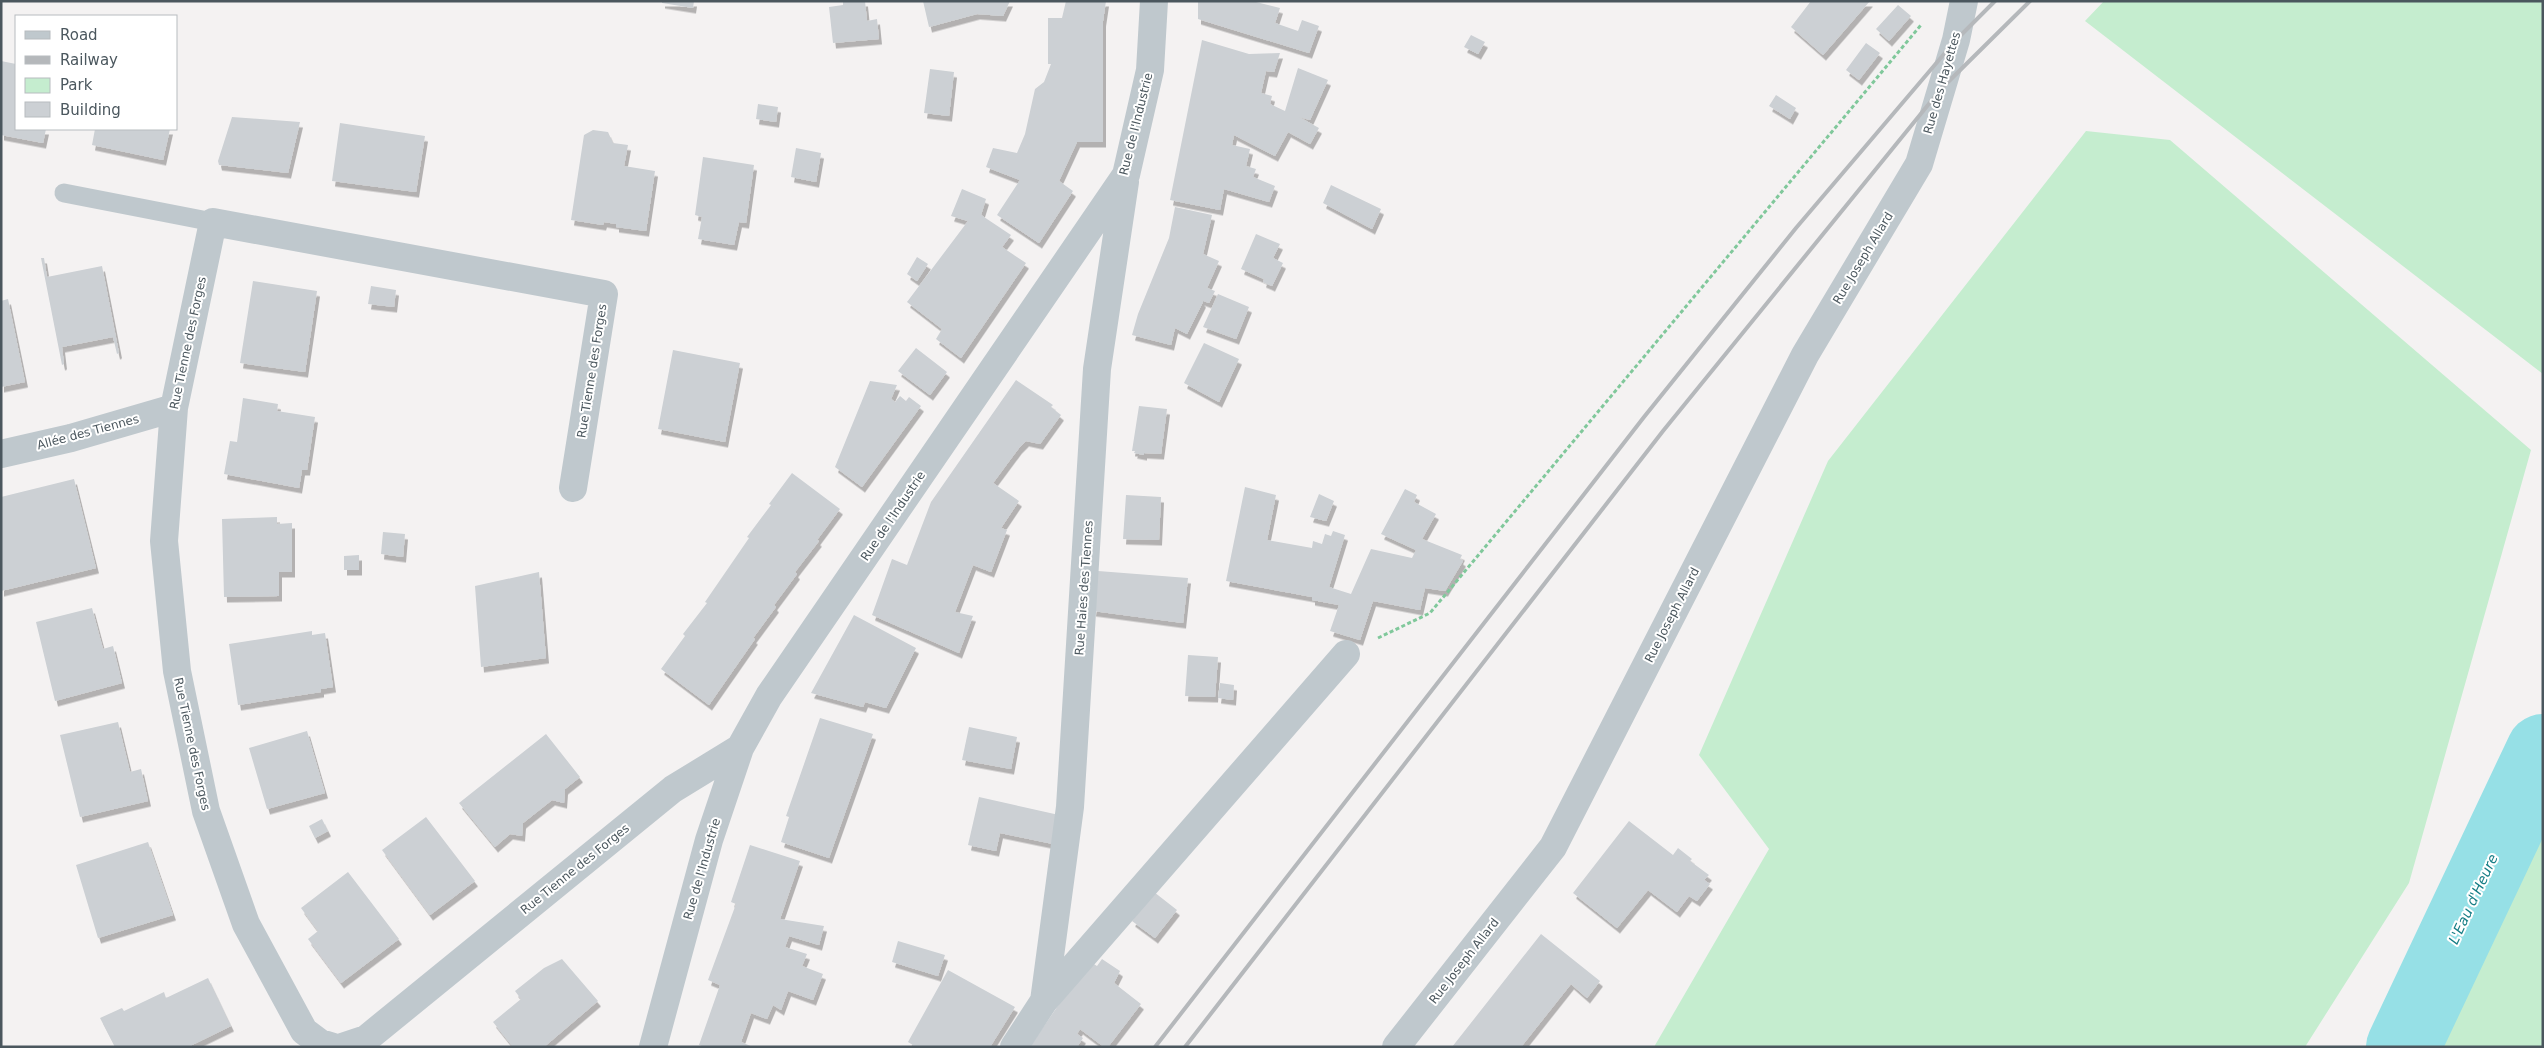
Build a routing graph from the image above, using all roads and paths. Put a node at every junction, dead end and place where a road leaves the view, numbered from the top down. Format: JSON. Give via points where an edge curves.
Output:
{"nodes":[{"id":1,"x":1154,"y":1,"type":"edge"},
{"id":2,"x":1964,"y":1,"type":"edge"},
{"id":3,"x":1926,"y":19,"type":"dead end"},
{"id":4,"x":1919,"y":164,"type":"joint"},
{"id":5,"x":1126,"y":175,"type":"junction"},
{"id":6,"x":64,"y":193,"type":"dead end"},
{"id":7,"x":213,"y":222,"type":"junction"},
{"id":8,"x":174,"y":408,"type":"junction"},
{"id":9,"x":1,"y":454,"type":"edge"},
{"id":10,"x":573,"y":488,"type":"dead end"},
{"id":11,"x":1346,"y":654,"type":"joint"},
{"id":12,"x":740,"y":748,"type":"junction"},
{"id":13,"x":1044,"y":1002,"type":"junction"},
{"id":14,"x":334,"y":1047,"type":"edge"},
{"id":15,"x":342,"y":1047,"type":"edge"},
{"id":16,"x":653,"y":1047,"type":"edge"},
{"id":17,"x":1014,"y":1047,"type":"edge"},
{"id":18,"x":1396,"y":1047,"type":"edge"}],
"edges":[{"from":1,"to":5,"type":"street","name":"Rue de l'Industrie","via":[[1150,70]]},
{"from":2,"to":4,"type":"street","name":"Rue des Hayettes","via":[[1956,40]]},
{"from":3,"to":11,"type":"path","via":[[1430,613]]},
{"from":4,"to":18,"type":"street","name":"Rue Joseph Allard","via":[[1805,355],[1553,847]]},
{"from":5,"to":12,"type":"street","name":"Rue de l'Industrie","via":[[769,696]]},
{"from":5,"to":13,"type":"street","name":"Rue Haies des Tiennes","via":[[1097,369],[1070,807]]},
{"from":6,"to":7,"type":"lane"},
{"from":7,"to":8,"type":"street","name":"Rue Tienne des Forges"},
{"from":7,"to":10,"type":"street","name":"Rue Tienne des Forges","via":[[604,294]]},
{"from":8,"to":9,"type":"street","name":"Allée des Tiennes","via":[[71,438]]},
{"from":8,"to":14,"type":"street","name":"Rue Tienne des Forges","via":[[164,541],[177,671],[206,811],[246,924],[304,1031],[320,1043]]},
{"from":11,"to":13,"type":"street","name":"Rue Haies des Tiennes"},
{"from":12,"to":15,"type":"street","name":"Rue Tienne des Forges","via":[[673,789],[366,1039]]},
{"from":12,"to":16,"type":"street","name":"Rue de l'Industrie","via":[[709,840]]},
{"from":13,"to":17,"type":"street","name":"Rue Haies des Tiennes"}]}
